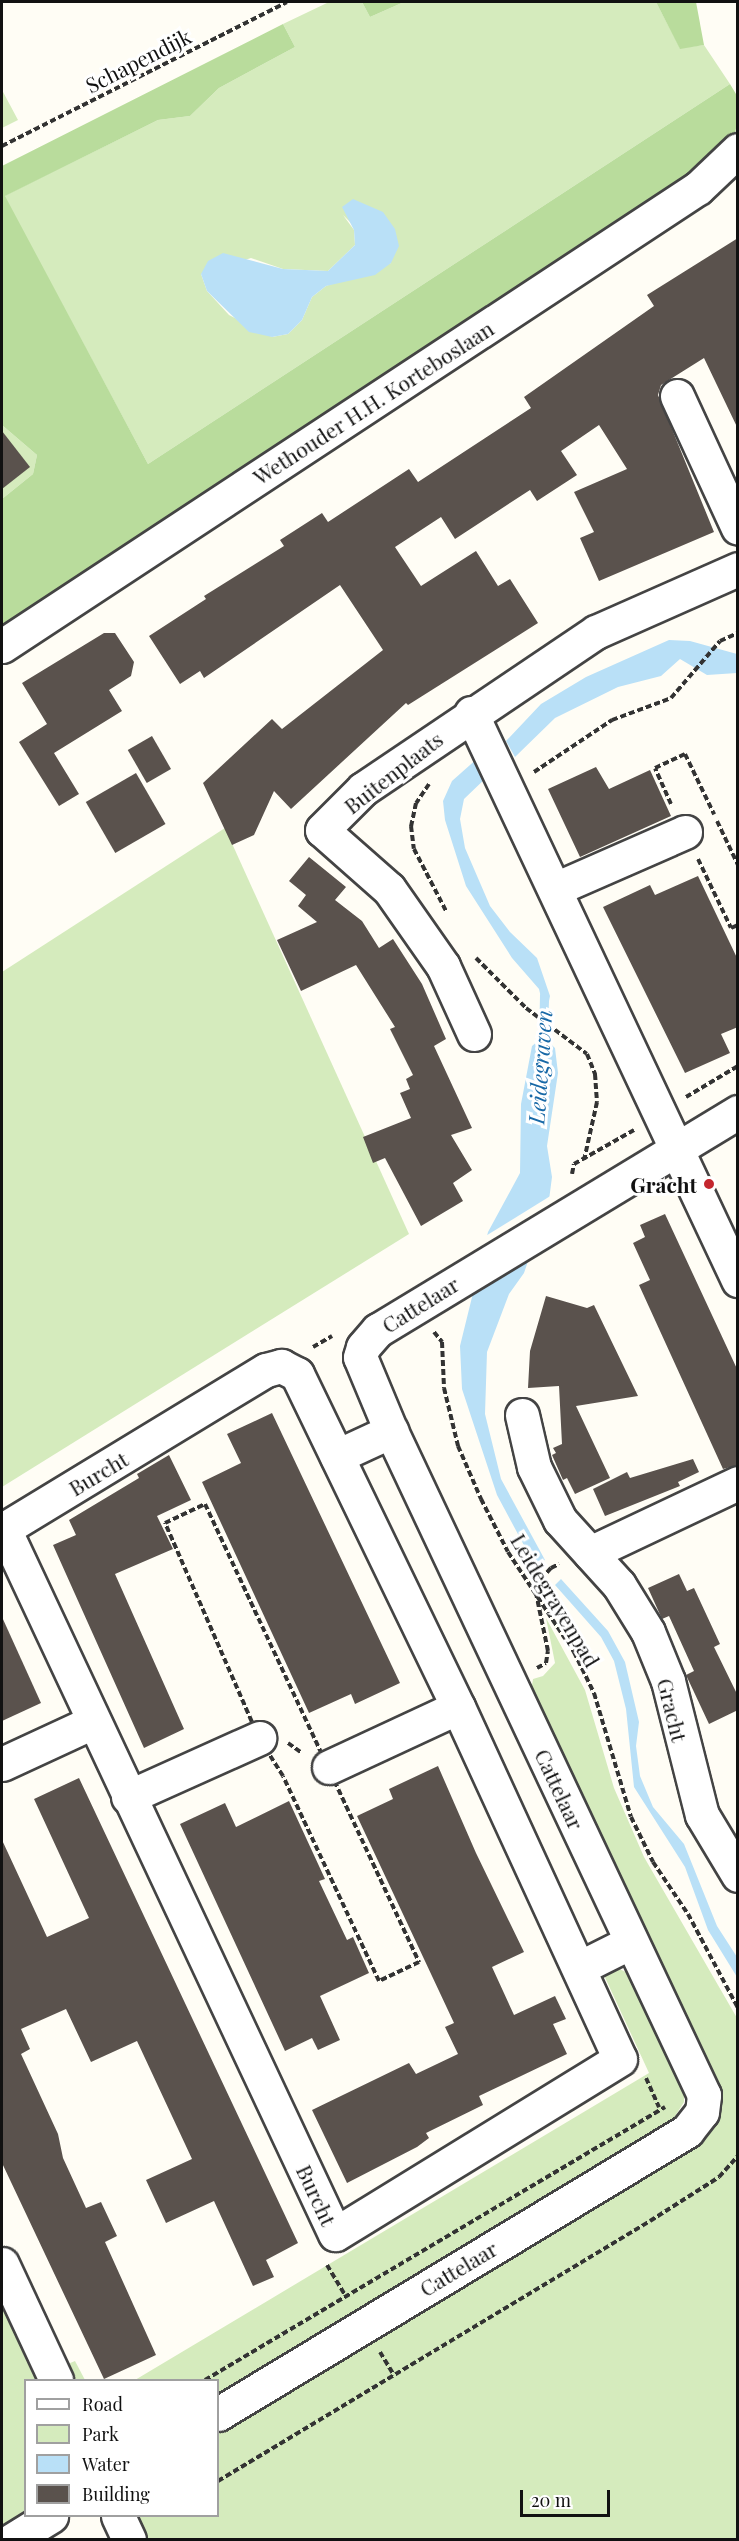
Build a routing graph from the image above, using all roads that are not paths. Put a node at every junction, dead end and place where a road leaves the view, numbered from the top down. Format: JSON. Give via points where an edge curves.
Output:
{"nodes":[{"id":1,"x":738,"y":150,"type":"edge"},
{"id":2,"x":677,"y":396,"type":"dead end"},
{"id":3,"x":738,"y":528,"type":"edge"},
{"id":4,"x":738,"y":568,"type":"edge"},
{"id":5,"x":2,"y":646,"type":"edge"},
{"id":6,"x":471,"y":713,"type":"junction"},
{"id":7,"x":685,"y":832,"type":"dead end"},
{"id":8,"x":555,"y":889,"type":"junction"},
{"id":9,"x":474,"y":1034,"type":"dead end"},
{"id":10,"x":738,"y":1112,"type":"edge"},
{"id":11,"x":677,"y":1149,"type":"junction"},
{"id":12,"x":738,"y":1280,"type":"edge"},
{"id":13,"x":522,"y":1415,"type":"dead end"},
{"id":14,"x":391,"y":1431,"type":"junction"},
{"id":15,"x":336,"y":1456,"type":"junction"},
{"id":16,"x":738,"y":1483,"type":"edge"},
{"id":17,"x":590,"y":1553,"type":"junction"},
{"id":18,"x":458,"y":1707,"type":"junction"},
{"id":19,"x":93,"y":1722,"type":"junction"},
{"id":20,"x":270,"y":1738,"type":"road end"},
{"id":21,"x":318,"y":1763,"type":"road end"},
{"id":22,"x":2,"y":1764,"type":"edge"},
{"id":23,"x":128,"y":1797,"type":"junction"},
{"id":24,"x":738,"y":1875,"type":"edge"},
{"id":25,"x":632,"y":1942,"type":"junction"},
{"id":26,"x":579,"y":1968,"type":"junction"},
{"id":27,"x":2,"y":2264,"type":"edge"},
{"id":28,"x":56,"y":2379,"type":"edge"},
{"id":29,"x":219,"y":2413,"type":"edge"},
{"id":30,"x":49,"y":2517,"type":"edge"},
{"id":31,"x":118,"y":2517,"type":"edge"},
{"id":32,"x":12,"y":2540,"type":"edge"},
{"id":33,"x":129,"y":2540,"type":"edge"}],
"edges":[{"from":1,"to":5,"type":"street","name":"Wethouder H.H. Korteboslaan","via":[[698,188]]},
{"from":2,"to":3,"type":"street"},
{"from":4,"to":6,"type":"street","name":"Buitenplaats","via":[[596,632]]},
{"from":6,"to":8,"type":"street"},
{"from":6,"to":9,"type":"street","name":"Buitenplaats","via":[[363,789],[322,830],[389,889],[443,966]]},
{"from":7,"to":8,"type":"street"},
{"from":8,"to":11,"type":"street"},
{"from":10,"to":11,"type":"street","name":"Cattelaar"},
{"from":11,"to":12,"type":"street"},
{"from":11,"to":14,"type":"street","name":"Cattelaar","via":[[399,1316],[369,1338],[360,1357]]},
{"from":13,"to":17,"type":"street","name":"Gracht","via":[[541,1486],[560,1520]]},
{"from":14,"to":15,"type":"street"},
{"from":14,"to":25,"type":"street","name":"Cattelaar"},
{"from":15,"to":18,"type":"street","name":"Burcht"},
{"from":15,"to":19,"type":"street","name":"Burcht","via":[[297,1374],[281,1366],[266,1370],[4,1529]]},
{"from":16,"to":17,"type":"street"},
{"from":17,"to":24,"type":"street","name":"Gracht","via":[[619,1585],[648,1632],[668,1682],[702,1815]]},
{"from":18,"to":21,"type":"street"},
{"from":18,"to":26,"type":"street","name":"Burcht"},
{"from":19,"to":22,"type":"street"},
{"from":19,"to":23,"type":"street","name":"Burcht"},
{"from":20,"to":23,"type":"street"},
{"from":23,"to":26,"type":"street","name":"Burcht","via":[[335,2234],[621,2059]]},
{"from":25,"to":26,"type":"street"},
{"from":25,"to":29,"type":"street","name":"Cattelaar","via":[[704,2095],[702,2112],[687,2131]]},
{"from":27,"to":28,"type":"street"},
{"from":30,"to":32,"type":"street"},
{"from":31,"to":33,"type":"street"}]}
